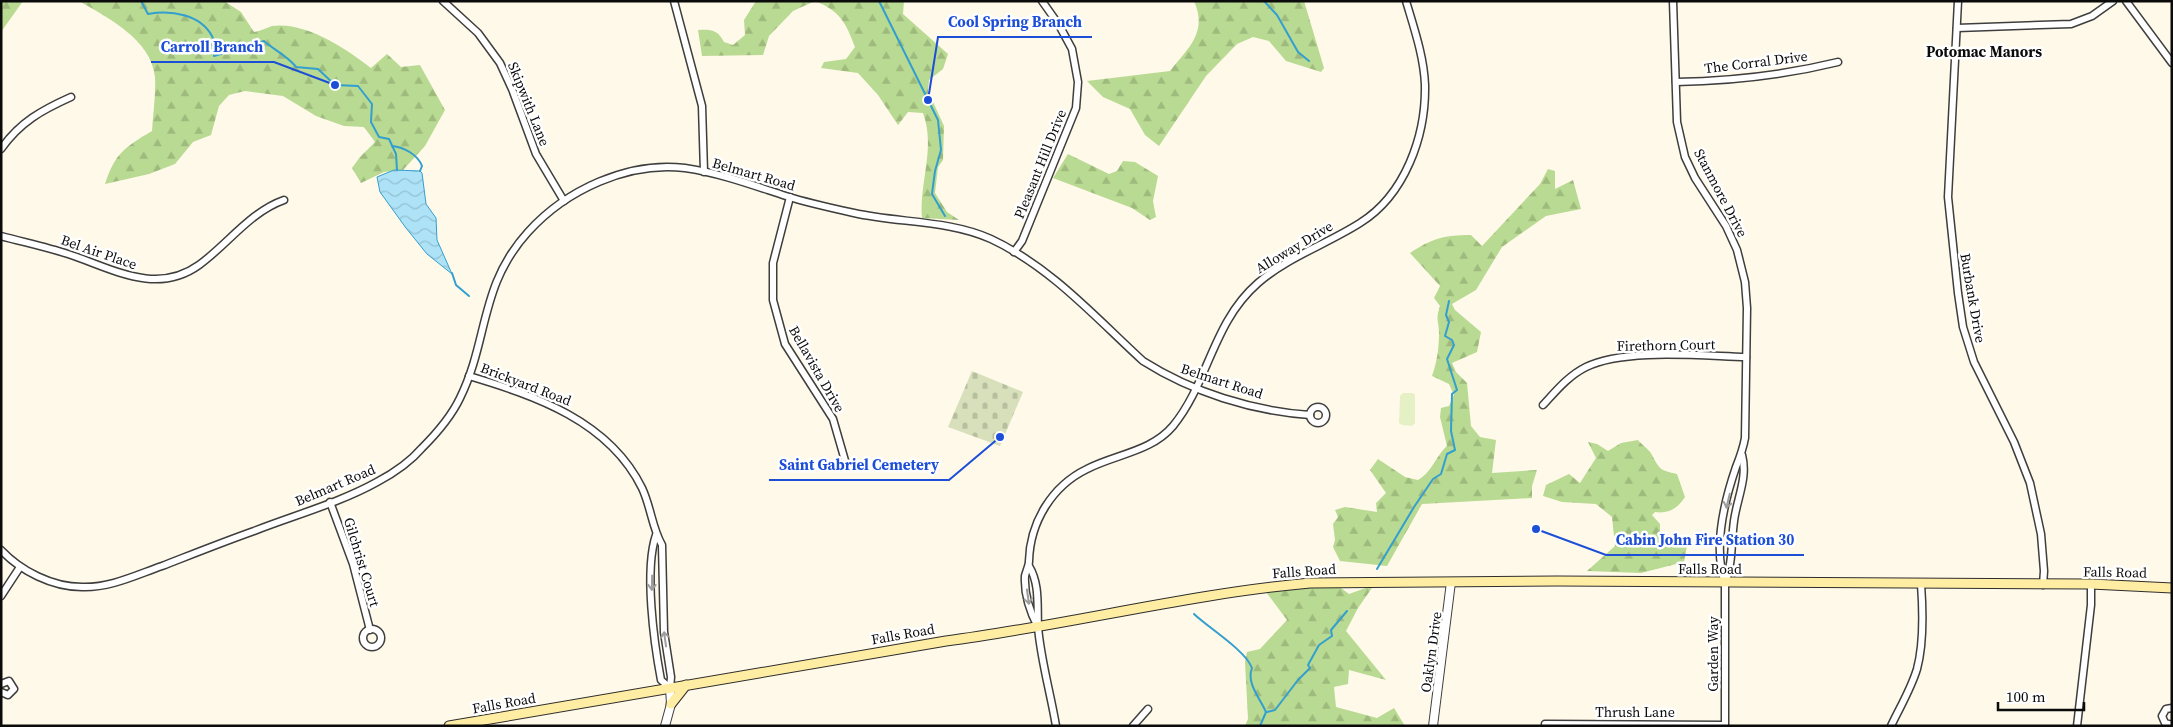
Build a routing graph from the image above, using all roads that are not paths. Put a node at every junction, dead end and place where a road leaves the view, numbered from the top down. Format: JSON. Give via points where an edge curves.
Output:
{"nodes":[{"id":1,"x":443,"y":1,"type":"edge"},
{"id":2,"x":674,"y":1,"type":"edge"},
{"id":3,"x":1042,"y":1,"type":"edge"},
{"id":4,"x":1406,"y":1,"type":"edge"},
{"id":5,"x":1673,"y":1,"type":"edge"},
{"id":6,"x":1958,"y":1,"type":"edge"},
{"id":7,"x":2113,"y":1,"type":"edge"},
{"id":8,"x":2126,"y":1,"type":"edge"},
{"id":9,"x":1957,"y":28,"type":"junction"},
{"id":10,"x":1838,"y":62,"type":"dead end"},
{"id":11,"x":2172,"y":63,"type":"edge"},
{"id":12,"x":1676,"y":82,"type":"junction"},
{"id":13,"x":71,"y":97,"type":"dead end"},
{"id":14,"x":1,"y":149,"type":"edge"},
{"id":15,"x":704,"y":172,"type":"junction"},
{"id":16,"x":790,"y":198,"type":"junction"},
{"id":17,"x":284,"y":200,"type":"dead end"},
{"id":18,"x":564,"y":201,"type":"junction"},
{"id":19,"x":1,"y":236,"type":"edge"},
{"id":20,"x":1014,"y":252,"type":"junction"},
{"id":21,"x":1746,"y":357,"type":"junction"},
{"id":22,"x":469,"y":376,"type":"junction"},
{"id":23,"x":1195,"y":388,"type":"junction"},
{"id":24,"x":1543,"y":405,"type":"dead end"},
{"id":25,"x":1310,"y":415,"type":"dead end"},
{"id":26,"x":1742,"y":455,"type":"junction"},
{"id":27,"x":846,"y":464,"type":"dead end"},
{"id":28,"x":330,"y":502,"type":"junction"},
{"id":29,"x":656,"y":535,"type":"junction"},
{"id":30,"x":1,"y":550,"type":"edge"},
{"id":31,"x":20,"y":566,"type":"junction"},
{"id":32,"x":1452,"y":582,"type":"junction"},
{"id":33,"x":1725,"y":583,"type":"junction"},
{"id":34,"x":1921,"y":584,"type":"junction"},
{"id":35,"x":2091,"y":584,"type":"junction"},
{"id":36,"x":2043,"y":585,"type":"junction"},
{"id":37,"x":2172,"y":588,"type":"edge"},
{"id":38,"x":1,"y":596,"type":"edge"},
{"id":39,"x":1038,"y":627,"type":"junction"},
{"id":40,"x":370,"y":630,"type":"dead end"},
{"id":41,"x":2,"y":680,"type":"edge"},
{"id":42,"x":687,"y":685,"type":"junction"},
{"id":43,"x":670,"y":688,"type":"junction"},
{"id":44,"x":1,"y":692,"type":"edge"},
{"id":45,"x":671,"y":704,"type":"junction"},
{"id":46,"x":2172,"y":708,"type":"edge"},
{"id":47,"x":1148,"y":709,"type":"dead end"},
{"id":48,"x":1545,"y":724,"type":"dead end"},
{"id":49,"x":1725,"y":725,"type":"edge"},
{"id":50,"x":2172,"y":725,"type":"edge"},
{"id":51,"x":449,"y":726,"type":"edge"},
{"id":52,"x":665,"y":726,"type":"edge"},
{"id":53,"x":1056,"y":726,"type":"edge"},
{"id":54,"x":1133,"y":726,"type":"edge"},
{"id":55,"x":1433,"y":726,"type":"edge"},
{"id":56,"x":1891,"y":726,"type":"edge"},
{"id":57,"x":2077,"y":726,"type":"edge"}],
"edges":[{"from":1,"to":18,"type":"street","name":"Skipwith Lane","via":[[478,33],[500,63],[536,154]]},
{"from":2,"to":15,"type":"street","via":[[702,106]]},
{"from":3,"to":20,"type":"street","name":"Pleasant Hill Drive","via":[[1074,54],[1078,82],[1076,108],[1022,241]]},
{"from":4,"to":23,"type":"street","name":"Alloway Drive","via":[[1425,84],[1417,142],[1402,178],[1388,198],[1361,223],[1284,264],[1246,294],[1223,327]]},
{"from":5,"to":12,"type":"street","name":"Stanmore Drive"},
{"from":6,"to":9,"type":"street","name":"Burbank Drive"},
{"from":7,"to":9,"type":"street","via":[[2092,16],[2071,24]]},
{"from":8,"to":11,"type":"street"},
{"from":9,"to":36,"type":"street","name":"Burbank Drive","via":[[1948,198],[1963,327],[1974,362],[2014,442],[2030,483],[2040,534]]},
{"from":10,"to":12,"type":"street","name":"The Corral Drive","via":[[1756,77]]},
{"from":12,"to":21,"type":"street","name":"Stanmore Drive","via":[[1677,122],[1685,157],[1737,250],[1745,282]]},
{"from":13,"to":14,"type":"street","via":[[24,122]]},
{"from":15,"to":16,"type":"street","name":"Belmart Road","via":[[730,177]]},
{"from":15,"to":18,"type":"street","name":"Belmart Road","via":[[664,168],[628,172],[596,183]]},
{"from":16,"to":20,"type":"street","name":"Belmart Road","via":[[857,214],[961,230],[989,238]]},
{"from":16,"to":27,"type":"street","name":"Bellavista Drive","via":[[773,263],[772,300],[786,344],[833,419]]},
{"from":17,"to":19,"type":"street","name":"Bel Air Place","via":[[267,206],[198,266],[157,279],[138,279],[68,254]]},
{"from":18,"to":22,"type":"street","name":"Belmart Road","via":[[529,231],[502,268],[487,304]]},
{"from":20,"to":23,"type":"street","name":"Belmart Road","via":[[1049,275],[1143,361]]},
{"from":21,"to":24,"type":"street","name":"Firethorn Court","via":[[1636,356],[1607,359],[1573,375]]},
{"from":21,"to":26,"type":"street","name":"Stanmore Drive"},
{"from":22,"to":28,"type":"street","name":"Belmart Road","via":[[449,417],[417,454],[379,481]]},
{"from":22,"to":29,"type":"street","name":"Brickyard Road","via":[[541,401],[593,428],[619,455],[642,488]]},
{"from":23,"to":25,"type":"street","name":"Belmart Road","via":[[1270,410]]},
{"from":23,"to":39,"type":"street","name":"Alloway Drive","via":[[1172,428],[1154,443],[1086,469],[1052,496],[1039,516],[1025,576],[1028,604]]},
{"from":26,"to":33,"type":"street","name":"Stanmore Drive","via":[[1746,468],[1734,520],[1731,568]]},
{"from":26,"to":33,"type":"street","name":"Stanmore Drive","one_way":true,"via":[[1736,466],[1723,519],[1720,568]]},
{"from":28,"to":31,"type":"street","name":"Belmart Road","via":[[120,582],[83,587],[64,585]]},
{"from":28,"to":40,"type":"street","name":"Gilchrist Court","via":[[353,564]]},
{"from":43,"to":29,"type":"street","name":"Brickyard Road","one_way":true,"via":[[664,632],[662,545]]},
{"from":29,"to":43,"type":"street","name":"Brickyard Road","one_way":true,"via":[[652,546],[654,634],[661,680]]},
{"from":30,"to":31,"type":"street","name":"Belmart Road"},
{"from":31,"to":38,"type":"street"},
{"from":32,"to":33,"type":"main road","name":"Falls Road"},
{"from":32,"to":39,"type":"main road","name":"Falls Road","via":[[1271,587]]},
{"from":32,"to":55,"type":"street","name":"Oaklyn Drive"},
{"from":33,"to":34,"type":"main road","name":"Falls Road"},
{"from":33,"to":49,"type":"street","name":"Garden Way"},
{"from":34,"to":36,"type":"main road","name":"Falls Road"},
{"from":34,"to":56,"type":"street","via":[[1917,668]]},
{"from":35,"to":36,"type":"main road","name":"Falls Road"},
{"from":35,"to":37,"type":"main road","name":"Falls Road"},
{"from":35,"to":57,"type":"street"},
{"from":39,"to":42,"type":"main road","name":"Falls Road"},
{"from":39,"to":53,"type":"street","name":"Alloway Drive"},
{"from":41,"to":44,"type":"street","via":[[13,684],[14,691],[8,695]]},
{"from":42,"to":43,"type":"main road","name":"Falls Road"},
{"from":42,"to":45,"type":"main road"},
{"from":43,"to":45,"type":"street","name":"Brickyard Road"},
{"from":43,"to":51,"type":"main road","name":"Falls Road"},
{"from":45,"to":52,"type":"street","name":"Brickyard Road"},
{"from":46,"to":50,"type":"street","via":[[2166,709],[2162,716],[2165,723]]},
{"from":47,"to":54,"type":"street"},
{"from":48,"to":49,"type":"street","name":"Thrush Lane"}]}
